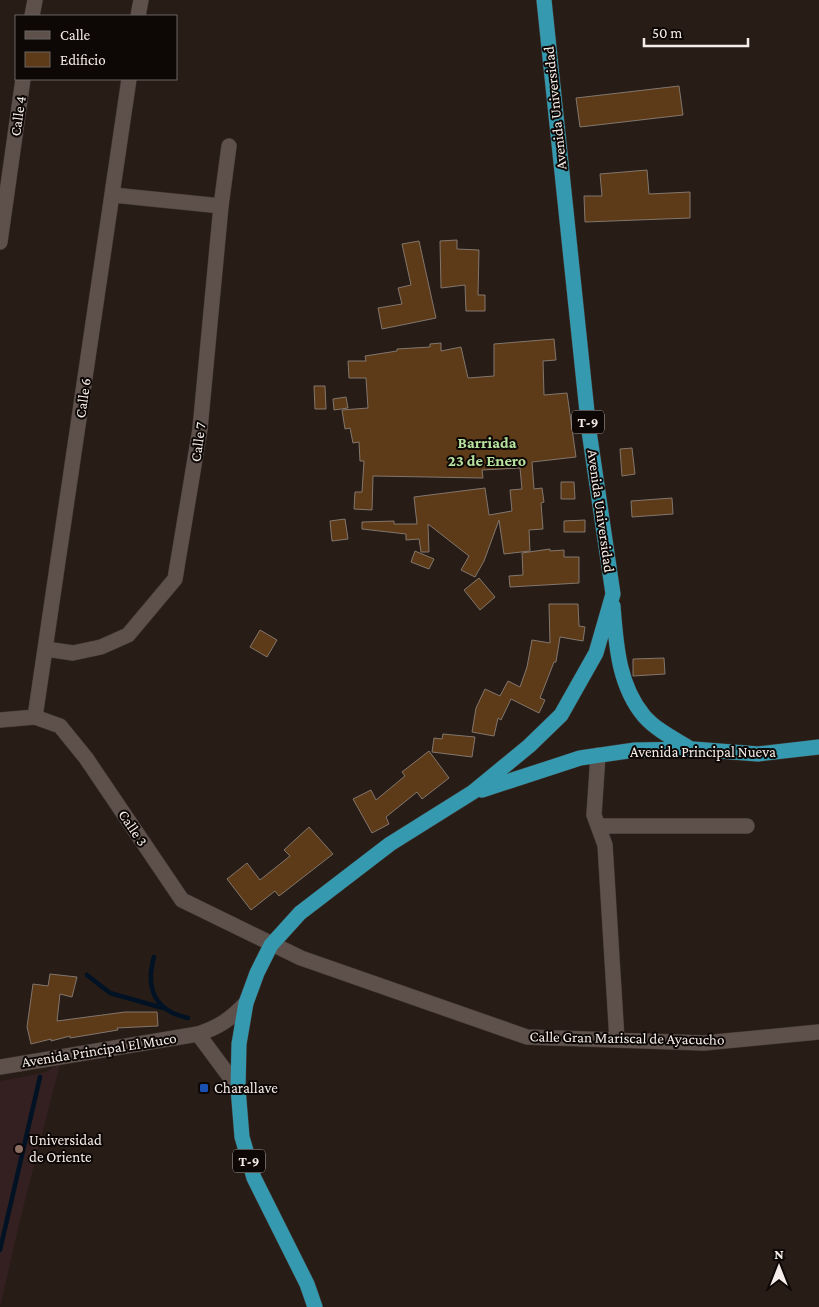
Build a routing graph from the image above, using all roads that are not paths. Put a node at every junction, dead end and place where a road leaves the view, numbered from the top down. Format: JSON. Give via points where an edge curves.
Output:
{"nodes":[{"id":1,"x":34,"y":0,"type":"edge"},
{"id":2,"x":141,"y":0,"type":"edge"},
{"id":3,"x":544,"y":0,"type":"edge"},
{"id":4,"x":32,"y":15,"type":"edge"},
{"id":5,"x":138,"y":15,"type":"edge"},
{"id":6,"x":23,"y":80,"type":"edge"},
{"id":7,"x":129,"y":80,"type":"edge"},
{"id":8,"x":229,"y":146,"type":"dead end"},
{"id":9,"x":113,"y":195,"type":"junction"},
{"id":10,"x":221,"y":206,"type":"junction"},
{"id":11,"x":0,"y":242,"type":"edge"},
{"id":12,"x":612,"y":594,"type":"junction"},
{"id":13,"x":46,"y":649,"type":"junction"},
{"id":14,"x":35,"y":717,"type":"junction"},
{"id":15,"x":0,"y":720,"type":"edge"},
{"id":16,"x":819,"y":747,"type":"edge"},
{"id":17,"x":693,"y":749,"type":"junction"},
{"id":18,"x":598,"y":755,"type":"junction"},
{"id":19,"x":473,"y":792,"type":"junction"},
{"id":20,"x":598,"y":826,"type":"junction"},
{"id":21,"x":747,"y":826,"type":"dead end"},
{"id":22,"x":271,"y":945,"type":"junction"},
{"id":23,"x":246,"y":1003,"type":"junction"},
{"id":24,"x":819,"y":1032,"type":"edge"},
{"id":25,"x":198,"y":1034,"type":"junction"},
{"id":26,"x":617,"y":1040,"type":"junction"},
{"id":27,"x":0,"y":1067,"type":"edge"},
{"id":28,"x":238,"y":1088,"type":"junction"},
{"id":29,"x":315,"y":1307,"type":"edge"}],
"edges":[{"from":1,"to":4,"type":"street"},
{"from":2,"to":5,"type":"street"},
{"from":3,"to":12,"type":"highway","name":"Avenida Universidad","number":"T-9","via":[[589,431]]},
{"from":6,"to":11,"type":"street","name":"Calle 4"},
{"from":7,"to":9,"type":"street","name":"Calle 6"},
{"from":8,"to":10,"type":"street","name":"Calle 7"},
{"from":9,"to":10,"type":"street"},
{"from":9,"to":13,"type":"street","name":"Calle 6"},
{"from":10,"to":13,"type":"street","name":"Calle 7","via":[[200,429],[175,579],[128,635],[73,653]]},
{"from":12,"to":17,"type":"highway","number":"T-9","via":[[620,666],[634,702],[645,717],[665,733]]},
{"from":12,"to":19,"type":"highway","name":"Avenida Universidad","number":"T-9","via":[[596,653],[561,715]]},
{"from":13,"to":14,"type":"street","name":"Calle 6"},
{"from":14,"to":15,"type":"street","name":"Calle 3"},
{"from":14,"to":22,"type":"street","name":"Calle 3","via":[[60,726],[86,758],[182,900]]},
{"from":16,"to":17,"type":"highway","name":"Avenida Principal Nueva","number":"T-9","via":[[758,754]]},
{"from":17,"to":18,"type":"highway","name":"Avenida Principal Nueva","number":"T-9","via":[[635,750]]},
{"from":18,"to":19,"type":"highway","name":"Avenida Principal Nueva","number":"T-9"},
{"from":18,"to":20,"type":"street","via":[[594,815]]},
{"from":19,"to":22,"type":"highway","number":"T-9","via":[[390,844],[300,913]]},
{"from":20,"to":21,"type":"street"},
{"from":20,"to":26,"type":"street","via":[[605,845]]},
{"from":22,"to":23,"type":"highway","number":"T-9","via":[[256,973]]},
{"from":22,"to":26,"type":"street","name":"Calle Gran Mariscal de Ayacucho","via":[[347,975],[527,1037]]},
{"from":23,"to":25,"type":"street","name":"Avenida Principal El Muco","via":[[216,1028]]},
{"from":23,"to":28,"type":"highway","number":"T-9","via":[[239,1044]]},
{"from":24,"to":26,"type":"street","name":"Calle Gran Mariscal de Ayacucho","via":[[704,1043]]},
{"from":25,"to":27,"type":"street","name":"Avenida Principal El Muco"},
{"from":25,"to":28,"type":"street"},
{"from":28,"to":29,"type":"highway","number":"T-9","via":[[242,1137],[254,1178],[307,1284]]}]}
